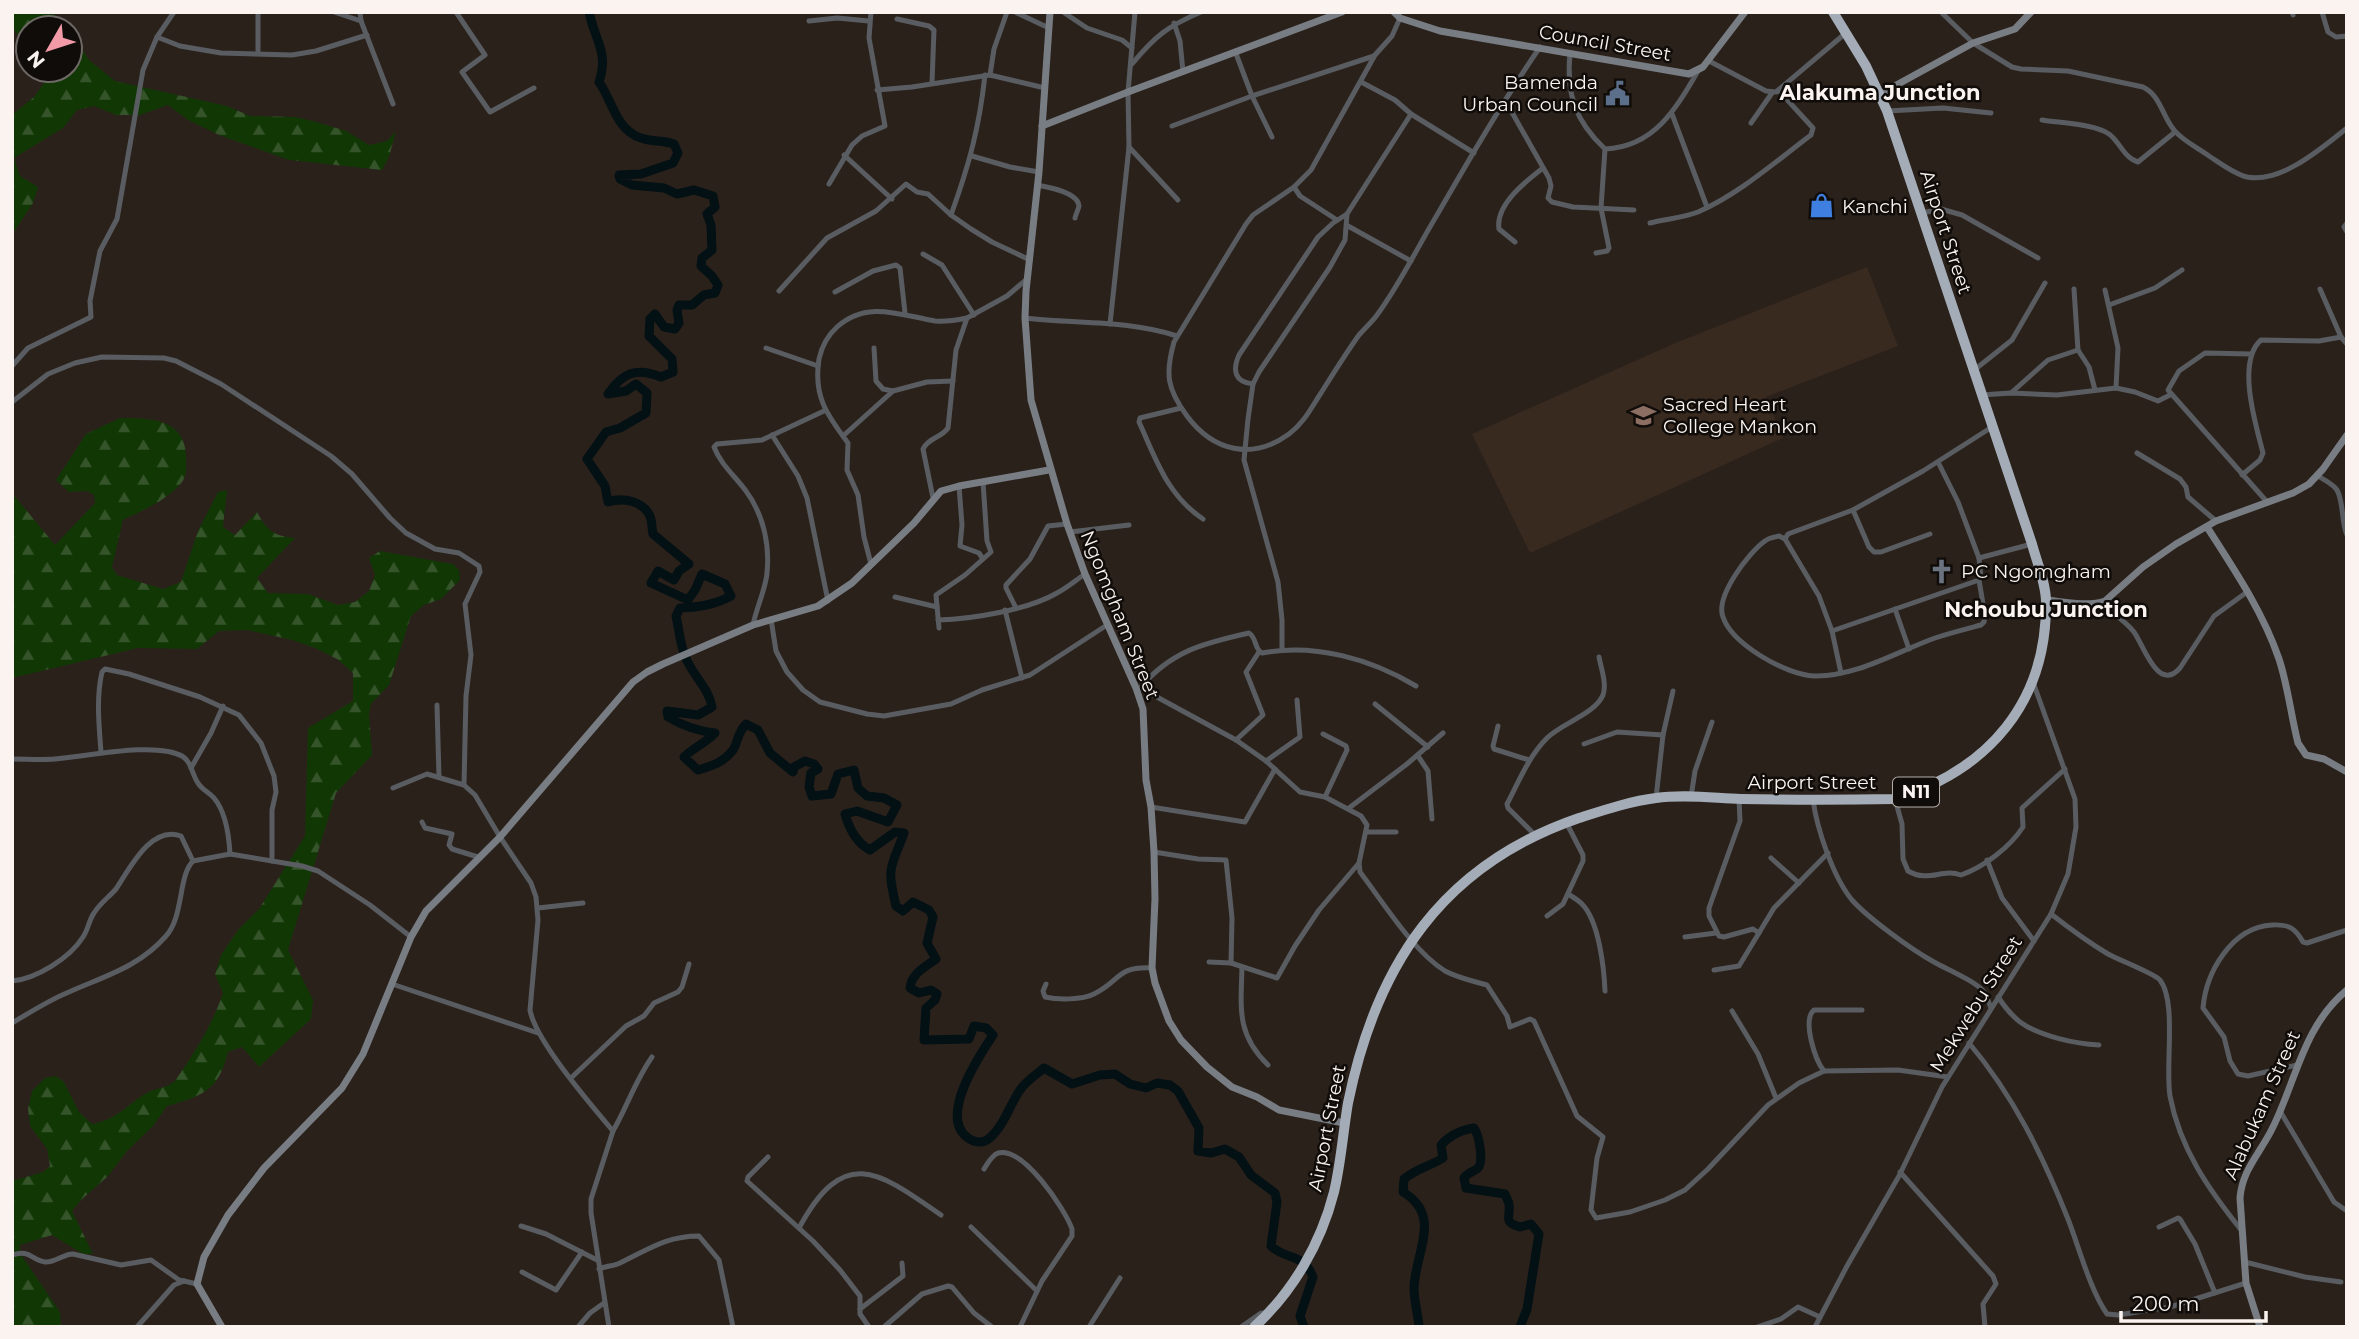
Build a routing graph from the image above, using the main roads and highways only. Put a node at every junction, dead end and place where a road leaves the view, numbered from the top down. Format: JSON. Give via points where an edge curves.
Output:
{"nodes":[{"id":1,"x":1833,"y":12,"type":"edge"},
{"id":2,"x":1254,"y":1327,"type":"edge"}],
"edges":[{"from":1,"to":2,"type":"highway","name":"Airport Street","number":"N11","via":[[1887,111],[2032,544],[2046,600],[2043,647],[2033,682],[2012,720],[1976,758],[1933,785],[1895,799],[1656,798],[1535,835],[1472,876],[1445,900],[1388,980],[1356,1065],[1335,1189],[1313,1246],[1291,1286]]}]}
